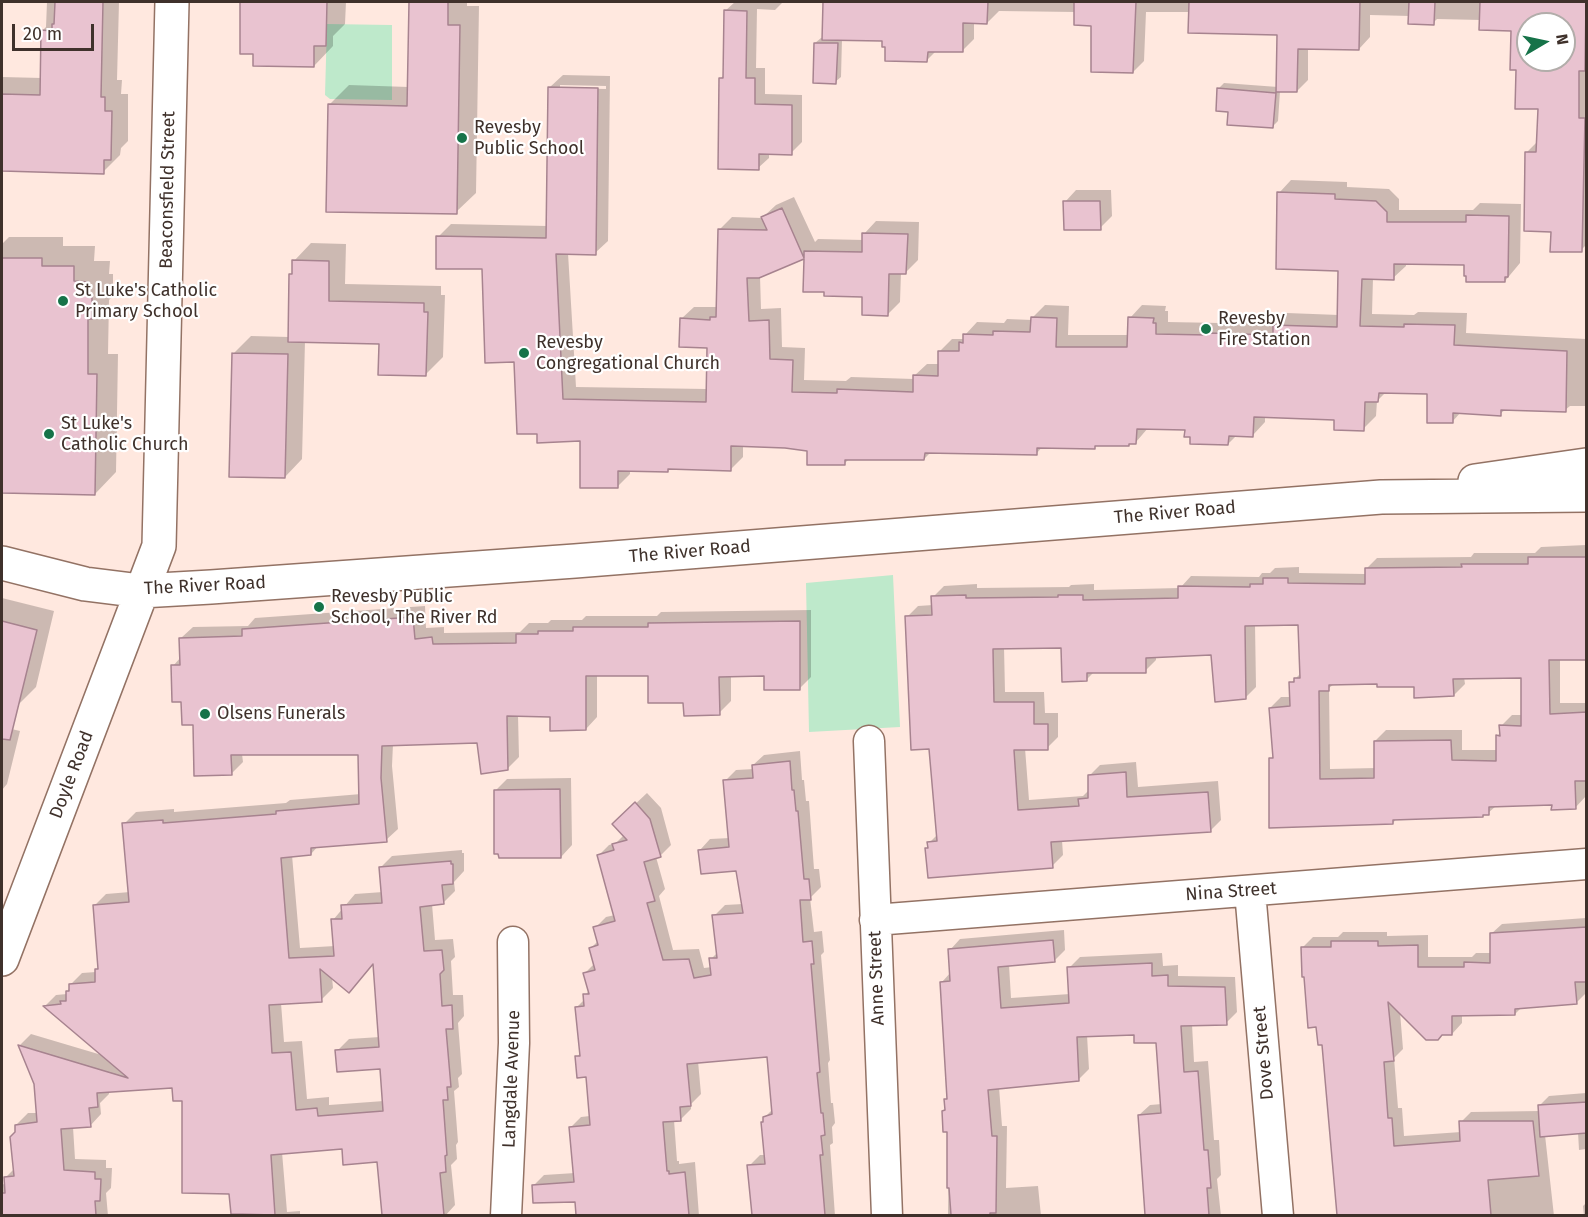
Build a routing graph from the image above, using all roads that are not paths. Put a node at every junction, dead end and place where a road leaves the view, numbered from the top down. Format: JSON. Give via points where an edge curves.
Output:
{"nodes":[{"id":1,"x":172,"y":2,"type":"edge"},
{"id":2,"x":1587,"y":465,"type":"edge"},
{"id":3,"x":1587,"y":495,"type":"edge"},
{"id":4,"x":1381,"y":497,"type":"junction"},
{"id":5,"x":2,"y":564,"type":"edge"},
{"id":6,"x":141,"y":591,"type":"junction"},
{"id":7,"x":869,"y":741,"type":"dead end"},
{"id":8,"x":1587,"y":864,"type":"edge"},
{"id":9,"x":1250,"y":891,"type":"junction"},
{"id":10,"x":875,"y":920,"type":"junction"},
{"id":11,"x":513,"y":942,"type":"dead end"},
{"id":12,"x":2,"y":959,"type":"edge"},
{"id":13,"x":506,"y":1215,"type":"edge"},
{"id":14,"x":888,"y":1215,"type":"edge"},
{"id":15,"x":1278,"y":1215,"type":"edge"}],
"edges":[{"from":1,"to":6,"type":"main road","name":"Beaconsfield Street","via":[[159,546]]},
{"from":2,"to":4,"type":"main road","name":"The River Road"},
{"from":3,"to":4,"type":"main road","name":"The River Road"},
{"from":4,"to":6,"type":"main road","name":"The River Road","via":[[564,562]]},
{"from":5,"to":6,"type":"main road","name":"The River Road","via":[[85,584]]},
{"from":6,"to":12,"type":"main road","name":"Doyle Road"},
{"from":7,"to":10,"type":"street","name":"Anne Street"},
{"from":8,"to":9,"type":"street","name":"Nina Street"},
{"from":9,"to":10,"type":"street","name":"Nina Street"},
{"from":9,"to":15,"type":"street","name":"Dove Street"},
{"from":10,"to":14,"type":"street","name":"Anne Street"},
{"from":11,"to":13,"type":"street","name":"Langdale Avenue","via":[[514,1043]]}]}
